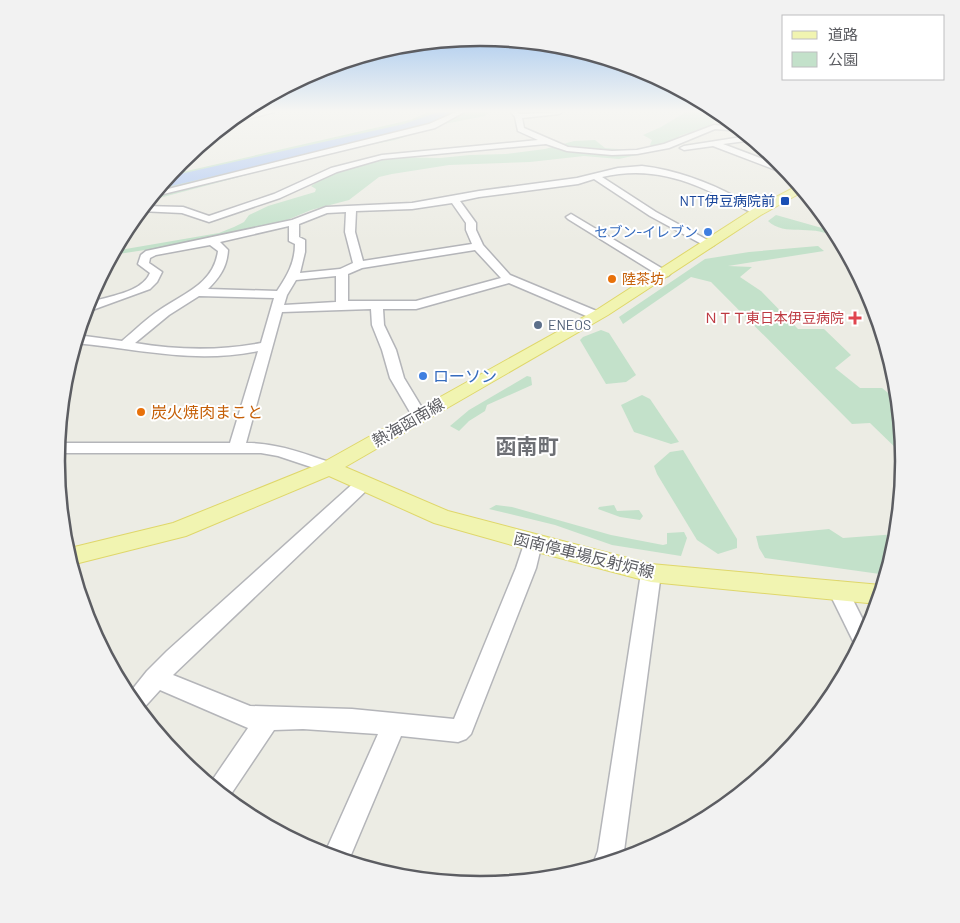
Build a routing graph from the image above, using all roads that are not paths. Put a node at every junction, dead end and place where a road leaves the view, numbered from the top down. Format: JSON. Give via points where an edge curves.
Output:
{"nodes":[{"id":1,"x":314,"y":155,"type":"edge"},
{"id":2,"x":403,"y":155,"type":"edge"},
{"id":3,"x":745,"y":155,"type":"edge"},
{"id":4,"x":771,"y":165,"type":"edge"},
{"id":5,"x":595,"y":176,"type":"junction"},
{"id":6,"x":795,"y":191,"type":"edge"},
{"id":7,"x":165,"y":192,"type":"edge"},
{"id":8,"x":454,"y":200,"type":"junction"},
{"id":9,"x":151,"y":209,"type":"edge"},
{"id":10,"x":351,"y":209,"type":"junction"},
{"id":11,"x":757,"y":212,"type":"junction"},
{"id":12,"x":571,"y":217,"type":"dead end"},
{"id":13,"x":294,"y":222,"type":"junction"},
{"id":14,"x":212,"y":241,"type":"junction"},
{"id":15,"x":709,"y":245,"type":"junction"},
{"id":16,"x":478,"y":246,"type":"junction"},
{"id":17,"x":359,"y":265,"type":"junction"},
{"id":18,"x":342,"y":272,"type":"junction"},
{"id":19,"x":664,"y":274,"type":"junction"},
{"id":20,"x":294,"y":277,"type":"junction"},
{"id":21,"x":509,"y":279,"type":"junction"},
{"id":22,"x":199,"y":292,"type":"junction"},
{"id":23,"x":281,"y":294,"type":"junction"},
{"id":24,"x":96,"y":303,"type":"edge"},
{"id":25,"x":342,"y":305,"type":"junction"},
{"id":26,"x":377,"y":305,"type":"junction"},
{"id":27,"x":277,"y":309,"type":"junction"},
{"id":28,"x":595,"y":316,"type":"junction"},
{"id":29,"x":83,"y":340,"type":"edge"},
{"id":30,"x":126,"y":344,"type":"junction"},
{"id":31,"x":265,"y":346,"type":"junction"},
{"id":32,"x":419,"y":416,"type":"junction"},
{"id":33,"x":237,"y":447,"type":"junction"},
{"id":34,"x":66,"y":448,"type":"edge"},
{"id":35,"x":329,"y":468,"type":"junction"},
{"id":36,"x":362,"y":484,"type":"junction"},
{"id":37,"x":533,"y":543,"type":"junction"},
{"id":38,"x":76,"y":555,"type":"edge"},
{"id":39,"x":651,"y":573,"type":"junction"},
{"id":40,"x":838,"y":590,"type":"junction"},
{"id":41,"x":873,"y":594,"type":"edge"},
{"id":42,"x":858,"y":632,"type":"edge"},
{"id":43,"x":155,"y":678,"type":"junction"},
{"id":44,"x":139,"y":698,"type":"edge"},
{"id":45,"x":268,"y":719,"type":"junction"},
{"id":46,"x":394,"y":724,"type":"junction"},
{"id":47,"x":222,"y":787,"type":"edge"},
{"id":48,"x":339,"y":852,"type":"edge"},
{"id":49,"x":609,"y":856,"type":"edge"}],
"edges":[{"from":1,"to":7,"type":"street"},
{"from":2,"to":9,"type":"street","via":[[382,157],[334,170],[277,196],[210,219],[183,210]]},
{"from":3,"to":4,"type":"street"},
{"from":5,"to":8,"type":"street"},
{"from":5,"to":11,"type":"street","via":[[640,169],[674,175]]},
{"from":5,"to":15,"type":"street","via":[[652,214]]},
{"from":6,"to":11,"type":"main road","name":"熱海函南線"},
{"from":8,"to":10,"type":"street"},
{"from":8,"to":16,"type":"street","via":[[471,223]]},
{"from":10,"to":13,"type":"street","via":[[326,210]]},
{"from":10,"to":17,"type":"street","via":[[350,232]]},
{"from":11,"to":15,"type":"main road","name":"熱海函南線"},
{"from":12,"to":19,"type":"street"},
{"from":13,"to":14,"type":"street"},
{"from":13,"to":20,"type":"street","via":[[292,234],[294,241],[300,240],[300,252]]},
{"from":14,"to":22,"type":"street","via":[[223,250],[222,263]]},
{"from":14,"to":24,"type":"street","via":[[149,254],[144,264],[156,272],[150,283],[143,289]]},
{"from":15,"to":19,"type":"main road","name":"熱海函南線"},
{"from":16,"to":17,"type":"street"},
{"from":16,"to":21,"type":"street"},
{"from":17,"to":18,"type":"street"},
{"from":18,"to":20,"type":"street"},
{"from":18,"to":25,"type":"street"},
{"from":19,"to":28,"type":"main road","name":"熱海函南線"},
{"from":20,"to":23,"type":"street"},
{"from":21,"to":26,"type":"street","via":[[416,305]]},
{"from":21,"to":28,"type":"street"},
{"from":22,"to":23,"type":"street"},
{"from":22,"to":30,"type":"street","via":[[164,313]]},
{"from":23,"to":27,"type":"street"},
{"from":25,"to":26,"type":"street"},
{"from":25,"to":27,"type":"street"},
{"from":26,"to":32,"type":"street","via":[[378,325],[397,378]]},
{"from":27,"to":31,"type":"street"},
{"from":28,"to":32,"type":"main road","name":"熱海函南線"},
{"from":29,"to":30,"type":"street"},
{"from":30,"to":31,"type":"street","via":[[207,355]]},
{"from":31,"to":33,"type":"street"},
{"from":32,"to":35,"type":"main road","name":"熱海函南線"},
{"from":33,"to":34,"type":"street"},
{"from":33,"to":35,"type":"street","via":[[281,451]]},
{"from":35,"to":36,"type":"main road","name":"函南停車場反射炉線"},
{"from":35,"to":38,"type":"main road","name":"熱海函南線","via":[[178,530]]},
{"from":36,"to":37,"type":"main road","name":"函南停車場反射炉線","via":[[442,517]]},
{"from":36,"to":43,"type":"street"},
{"from":37,"to":39,"type":"main road","name":"函南停車場反射炉線"},
{"from":37,"to":46,"type":"street","via":[[463,726],[458,732]]},
{"from":39,"to":40,"type":"main road","name":"函南停車場反射炉線"},
{"from":39,"to":49,"type":"street"},
{"from":40,"to":41,"type":"main road","name":"函南停車場反射炉線"},
{"from":40,"to":42,"type":"street"},
{"from":43,"to":44,"type":"street"},
{"from":43,"to":45,"type":"street","via":[[249,717]]},
{"from":45,"to":46,"type":"street"},
{"from":45,"to":47,"type":"street"},
{"from":46,"to":48,"type":"street"}]}
